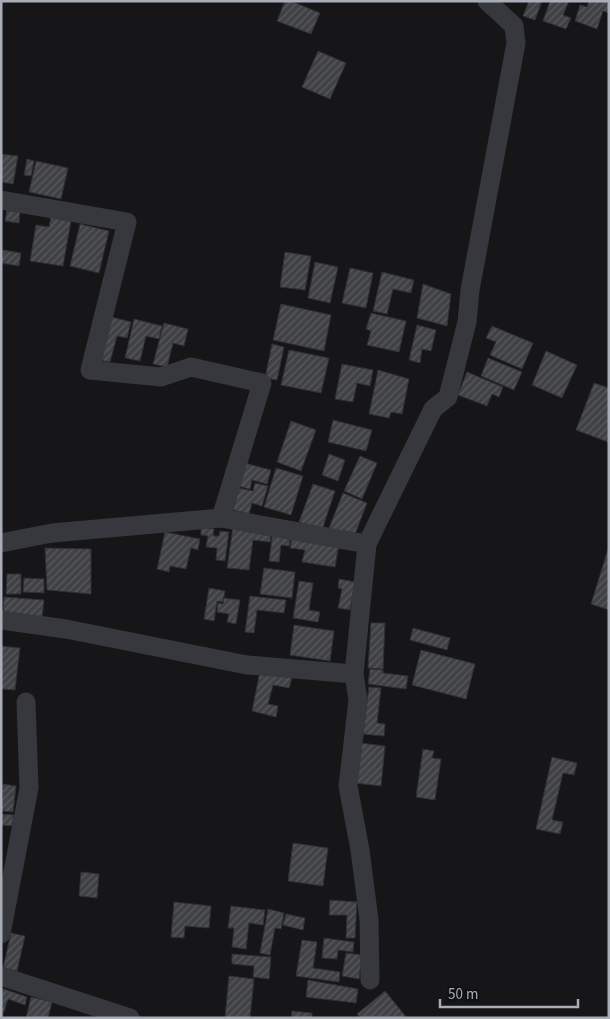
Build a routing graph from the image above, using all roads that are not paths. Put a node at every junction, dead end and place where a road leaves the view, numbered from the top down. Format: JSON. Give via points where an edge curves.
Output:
{"nodes":[{"id":1,"x":487,"y":1,"type":"edge"},
{"id":2,"x":1,"y":200,"type":"edge"},
{"id":3,"x":221,"y":518,"type":"junction"},
{"id":4,"x":1,"y":543,"type":"edge"},
{"id":5,"x":367,"y":544,"type":"junction"},
{"id":6,"x":1,"y":620,"type":"edge"},
{"id":7,"x":354,"y":674,"type":"junction"},
{"id":8,"x":26,"y":702,"type":"dead end"},
{"id":9,"x":1,"y":934,"type":"edge"},
{"id":10,"x":1,"y":976,"type":"edge"},
{"id":11,"x":370,"y":980,"type":"dead end"},
{"id":12,"x":130,"y":1018,"type":"edge"}],
"edges":[{"from":1,"to":5,"type":"street","via":[[514,26],[516,43],[470,290],[468,322],[448,397],[433,408]]},
{"from":2,"to":3,"type":"street","via":[[127,222],[90,370],[161,377],[191,367],[262,383]]},
{"from":3,"to":4,"type":"street","via":[[52,533]]},
{"from":3,"to":5,"type":"street"},
{"from":5,"to":7,"type":"street"},
{"from":6,"to":7,"type":"street","via":[[66,629],[247,665]]},
{"from":7,"to":11,"type":"street","via":[[358,700],[348,786],[369,920]]},
{"from":8,"to":9,"type":"street","via":[[29,788]]},
{"from":10,"to":12,"type":"street"}]}
